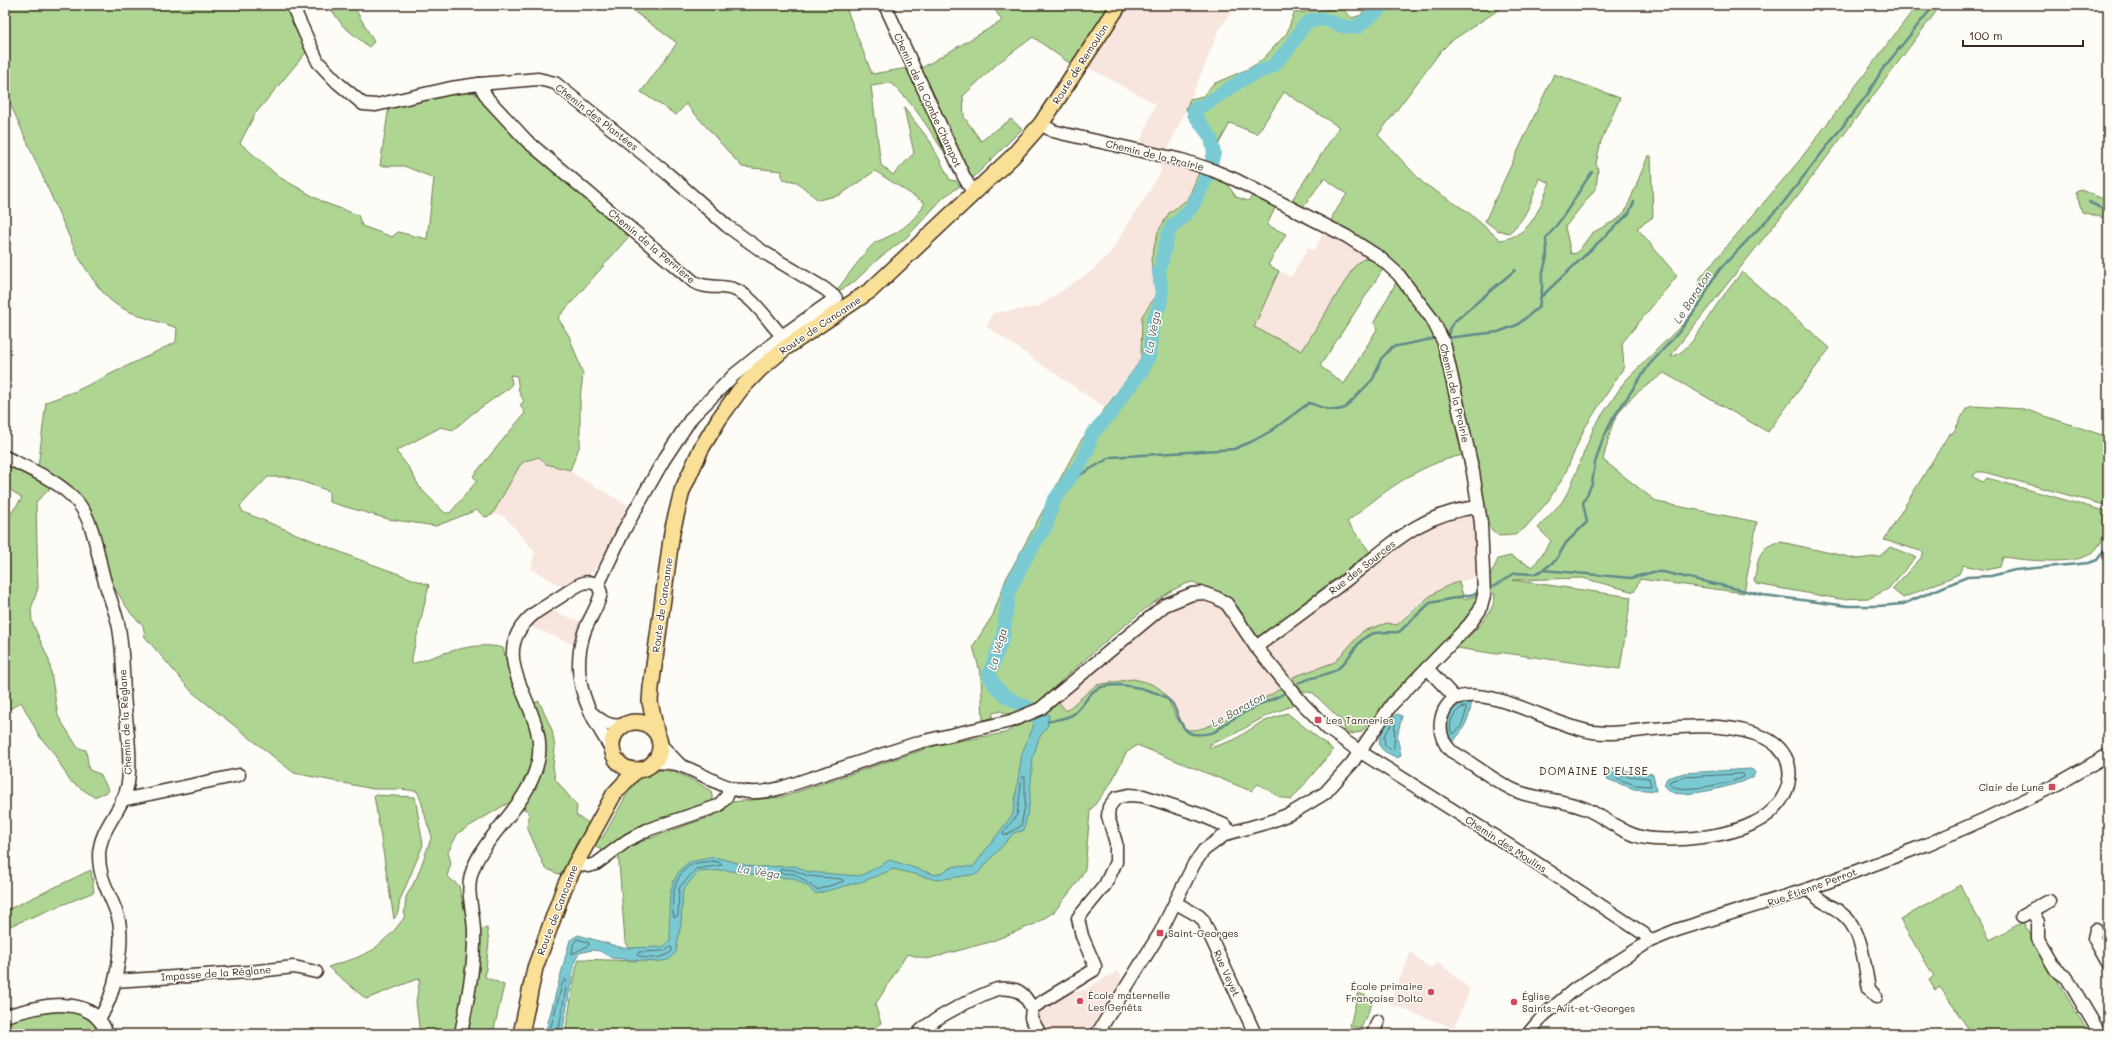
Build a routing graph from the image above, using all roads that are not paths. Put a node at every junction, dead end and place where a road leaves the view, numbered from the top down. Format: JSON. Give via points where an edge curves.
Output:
{"nodes":[{"id":1,"x":292,"y":5,"type":"edge"},
{"id":2,"x":885,"y":5,"type":"edge"},
{"id":3,"x":1119,"y":5,"type":"edge"},
{"id":4,"x":479,"y":84,"type":"junction"},
{"id":5,"x":1041,"y":124,"type":"junction"},
{"id":6,"x":974,"y":194,"type":"junction"},
{"id":7,"x":782,"y":336,"type":"junction"},
{"id":8,"x":5,"y":458,"type":"edge"},
{"id":9,"x":1478,"y":507,"type":"junction"},
{"id":10,"x":598,"y":585,"type":"junction"},
{"id":11,"x":1256,"y":647,"type":"junction"},
{"id":12,"x":1427,"y":668,"type":"junction"},
{"id":13,"x":651,"y":688,"type":"junction"},
{"id":14,"x":1454,"y":698,"type":"junction"},
{"id":15,"x":588,"y":710,"type":"junction"},
{"id":16,"x":627,"y":723,"type":"junction"},
{"id":17,"x":658,"y":737,"type":"junction"},
{"id":18,"x":1359,"y":751,"type":"junction"},
{"id":19,"x":2108,"y":754,"type":"edge"},
{"id":20,"x":615,"y":757,"type":"junction"},
{"id":21,"x":654,"y":762,"type":"junction"},
{"id":22,"x":680,"y":765,"type":"junction"},
{"id":23,"x":636,"y":770,"type":"junction"},
{"id":24,"x":239,"y":775,"type":"dead end"},
{"id":25,"x":729,"y":788,"type":"junction"},
{"id":26,"x":614,"y":794,"type":"junction"},
{"id":27,"x":122,"y":800,"type":"junction"},
{"id":28,"x":1231,"y":832,"type":"junction"},
{"id":29,"x":576,"y":863,"type":"junction"},
{"id":30,"x":1809,"y":889,"type":"junction"},
{"id":31,"x":2049,"y":901,"type":"dead end"},
{"id":32,"x":1176,"y":903,"type":"junction"},
{"id":33,"x":2096,"y":930,"type":"dead end"},
{"id":34,"x":1650,"y":941,"type":"junction"},
{"id":35,"x":2108,"y":963,"type":"edge"},
{"id":36,"x":316,"y":972,"type":"dead end"},
{"id":37,"x":116,"y":980,"type":"junction"},
{"id":38,"x":1876,"y":997,"type":"dead end"},
{"id":39,"x":1032,"y":1008,"type":"junction"},
{"id":40,"x":5,"y":1016,"type":"edge"},
{"id":41,"x":98,"y":1019,"type":"junction"},
{"id":42,"x":1378,"y":1021,"type":"dead end"},
{"id":43,"x":1532,"y":1033,"type":"edge"},
{"id":44,"x":107,"y":1034,"type":"edge"},
{"id":45,"x":461,"y":1034,"type":"edge"},
{"id":46,"x":521,"y":1034,"type":"edge"},
{"id":47,"x":918,"y":1034,"type":"edge"},
{"id":48,"x":1040,"y":1034,"type":"edge"},
{"id":49,"x":1097,"y":1034,"type":"edge"},
{"id":50,"x":1255,"y":1034,"type":"edge"},
{"id":51,"x":1372,"y":1034,"type":"edge"},
{"id":52,"x":2100,"y":1034,"type":"edge"}],
"edges":[{"from":1,"to":4,"type":"street","name":"Chemin des Plantées","via":[[318,62],[363,104],[376,105]]},
{"from":2,"to":6,"type":"street","name":"Chemin de la Combe Champot","via":[[966,182]]},
{"from":3,"to":5,"type":"main road","name":"Route de Remoulon"},
{"from":4,"to":7,"type":"street","name":"Chemin de la Perriere","via":[[488,100],[527,141],[694,282],[707,287],[728,288],[740,292],[751,300]]},
{"from":4,"to":7,"type":"street","name":"Chemin des Plantées","via":[[538,79],[555,83],[668,174],[726,226],[836,298]]},
{"from":5,"to":6,"type":"main road","name":"Route de Cancanne"},
{"from":5,"to":9,"type":"street","name":"Chemin de la Prairie","via":[[1053,131],[1207,168],[1346,236],[1379,257],[1406,285],[1432,319],[1444,343],[1473,472]]},
{"from":6,"to":13,"type":"main road","name":"Route de Cancanne","via":[[871,290],[791,344],[759,370],[740,390],[719,419],[682,491],[672,532]]},
{"from":7,"to":10,"type":"street","via":[[720,388],[685,426],[617,542]]},
{"from":8,"to":27,"type":"street","name":"Chemin de la Réglane","via":[[47,478],[69,494],[83,510],[92,532],[118,623],[129,766],[128,784]]},
{"from":9,"to":11,"type":"street","name":"Rue des Sources","via":[[1429,519],[1411,529]]},
{"from":9,"to":12,"type":"street","name":"Chemin de la Prairie","via":[[1484,592],[1482,605],[1465,629]]},
{"from":10,"to":15,"type":"street","via":[[601,596],[583,636],[580,660],[580,684]]},
{"from":10,"to":45,"type":"street","via":[[590,582],[581,584],[535,614],[514,643],[513,665],[538,729],[540,754],[524,796],[486,846],[471,875],[469,884],[474,951]]},
{"from":11,"to":18,"type":"street","name":"Chemin des Moulins","via":[[1318,720]]},
{"from":11,"to":25,"type":"street","name":"Chemin des Moulins","via":[[1227,604],[1203,593],[1192,594],[1165,605],[1040,709],[1011,721],[920,742],[770,791],[751,793]]},
{"from":12,"to":14,"type":"street"},
{"from":12,"to":18,"type":"street","name":"Chemin de la Prairie","via":[[1392,704]]},
{"from":13,"to":16,"type":"main road","name":"Route de Cancanne","via":[[644,703]]},
{"from":13,"to":17,"type":"main road","name":"Route de Cancanne","via":[[650,702]]},
{"from":14,"to":14,"type":"street","via":[[1474,696],[1508,702],[1566,725],[1599,733],[1685,726],[1722,728],[1755,734],[1771,741],[1782,750],[1789,764],[1788,784],[1784,797],[1777,806],[1762,820],[1745,828],[1679,839],[1652,839],[1632,835],[1576,805],[1514,790],[1451,751],[1444,741],[1440,728],[1443,713]]},
{"from":15,"to":16,"type":"street","via":[[606,724],[613,726]]},
{"from":15,"to":20,"type":"street"},
{"from":16,"to":17,"type":"main road","via":[[641,722],[649,725]]},
{"from":16,"to":20,"type":"main road","via":[[614,737]]},
{"from":17,"to":21,"type":"main road","via":[[659,754]]},
{"from":17,"to":22,"type":"street"},
{"from":18,"to":28,"type":"street","name":"Chemin de la Prairie","via":[[1333,786],[1311,803],[1274,820]]},
{"from":18,"to":34,"type":"street","name":"Chemin des Moulins","via":[[1526,856],[1644,934]]},
{"from":19,"to":30,"type":"street","name":"Rue Étienne Perrot","via":[[2052,787],[1956,833]]},
{"from":20,"to":23,"type":"main road","via":[[629,769]]},
{"from":20,"to":26,"type":"main road","name":"Route de Cancanne"},
{"from":21,"to":22,"type":"street"},
{"from":21,"to":23,"type":"main road"},
{"from":22,"to":25,"type":"street","name":"Chemin des Moulins"},
{"from":23,"to":26,"type":"main road","name":"Route de Cancanne"},
{"from":24,"to":27,"type":"street"},
{"from":25,"to":29,"type":"street","via":[[727,796],[718,806],[647,830],[628,840],[596,864],[588,866]]},
{"from":26,"to":29,"type":"main road","name":"Route de Cancanne"},
{"from":27,"to":37,"type":"street","name":"Chemin de la Réglane","via":[[104,832],[100,846],[102,879],[120,926]]},
{"from":28,"to":32,"type":"street","name":"Chemin de la Prairie","via":[[1218,838],[1199,856]]},
{"from":28,"to":39,"type":"street","via":[[1224,825],[1201,815],[1143,796],[1121,796],[1113,801],[1108,816],[1116,843],[1116,862],[1105,885],[1078,918],[1082,936],[1095,966],[1094,970]]},
{"from":29,"to":46,"type":"main road","name":"Route de Cancanne","via":[[564,888],[535,968]]},
{"from":30,"to":34,"type":"street","name":"Rue Étienne Perrot","via":[[1677,930]]},
{"from":30,"to":38,"type":"street","via":[[1814,896],[1841,913],[1854,925],[1869,989]]},
{"from":31,"to":52,"type":"street","via":[[2027,913],[2038,922],[2038,939],[2056,970],[2067,978]]},
{"from":32,"to":49,"type":"street","name":"Chemin de la Prairie"},
{"from":32,"to":50,"type":"street","name":"Rue Veyet","via":[[1203,920]]},
{"from":33,"to":35,"type":"street","via":[[2094,938]]},
{"from":34,"to":43,"type":"street","name":"Rue Étienne Perrot","via":[[1575,989],[1544,1015]]},
{"from":36,"to":37,"type":"street","name":"Impasse de la Réglane","via":[[294,967]]},
{"from":37,"to":41,"type":"street","name":"Chemin de la Réglane","via":[[111,998]]},
{"from":39,"to":47,"type":"street","via":[[1023,993],[1011,989],[997,989],[950,1012],[921,1029]]},
{"from":39,"to":48,"type":"street","via":[[1031,1018]]},
{"from":40,"to":41,"type":"street","via":[[58,1004],[80,1008]]},
{"from":41,"to":44,"type":"street"},
{"from":42,"to":51,"type":"street"}]}
